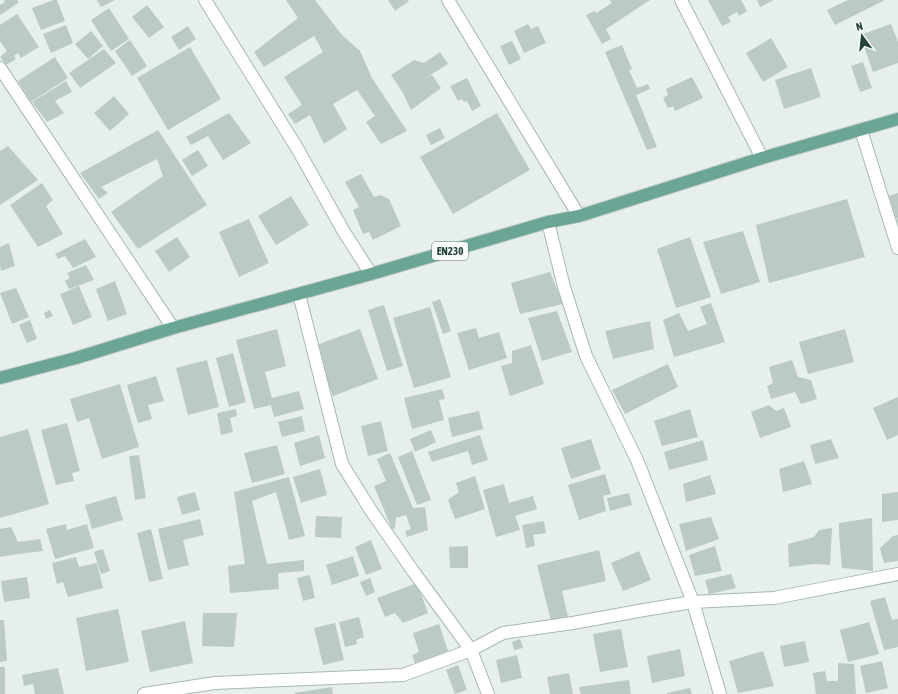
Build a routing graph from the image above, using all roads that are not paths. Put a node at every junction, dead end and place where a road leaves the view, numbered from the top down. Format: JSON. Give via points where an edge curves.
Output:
{"nodes":[{"id":1,"x":204,"y":0,"type":"edge"},
{"id":2,"x":448,"y":0,"type":"edge"},
{"id":3,"x":681,"y":0,"type":"edge"},
{"id":4,"x":0,"y":68,"type":"edge"},
{"id":5,"x":898,"y":119,"type":"edge"},
{"id":6,"x":861,"y":130,"type":"junction"},
{"id":7,"x":762,"y":158,"type":"junction"},
{"id":8,"x":579,"y":216,"type":"junction"},
{"id":9,"x":548,"y":222,"type":"junction"},
{"id":10,"x":898,"y":248,"type":"edge"},
{"id":11,"x":371,"y":274,"type":"junction"},
{"id":12,"x":299,"y":294,"type":"junction"},
{"id":13,"x":173,"y":328,"type":"junction"},
{"id":14,"x":0,"y":378,"type":"edge"},
{"id":15,"x":898,"y":574,"type":"edge"},
{"id":16,"x":693,"y":602,"type":"junction"},
{"id":17,"x":471,"y":650,"type":"junction"},
{"id":18,"x":144,"y":694,"type":"edge"},
{"id":19,"x":488,"y":694,"type":"edge"},
{"id":20,"x":720,"y":694,"type":"edge"}],
"edges":[{"from":1,"to":11,"type":"street","via":[[297,148],[344,232]]},
{"from":2,"to":8,"type":"street"},
{"from":3,"to":7,"type":"street"},
{"from":4,"to":13,"type":"street"},
{"from":5,"to":6,"type":"main road","number":"EN230"},
{"from":6,"to":7,"type":"main road","number":"EN230"},
{"from":6,"to":10,"type":"street"},
{"from":7,"to":8,"type":"main road","number":"EN230"},
{"from":8,"to":9,"type":"main road","number":"EN230"},
{"from":9,"to":11,"type":"main road","number":"EN230"},
{"from":9,"to":16,"type":"street","via":[[564,287],[586,356],[637,460]]},
{"from":11,"to":12,"type":"main road","number":"EN230"},
{"from":12,"to":13,"type":"main road","number":"EN230"},
{"from":12,"to":17,"type":"street","via":[[342,464],[370,509]]},
{"from":13,"to":14,"type":"main road","number":"EN230"},
{"from":15,"to":16,"type":"street","via":[[774,598]]},
{"from":16,"to":17,"type":"street","via":[[503,633]]},
{"from":16,"to":20,"type":"street"},
{"from":17,"to":18,"type":"street","via":[[403,675],[215,683]]},
{"from":17,"to":19,"type":"street"}]}
